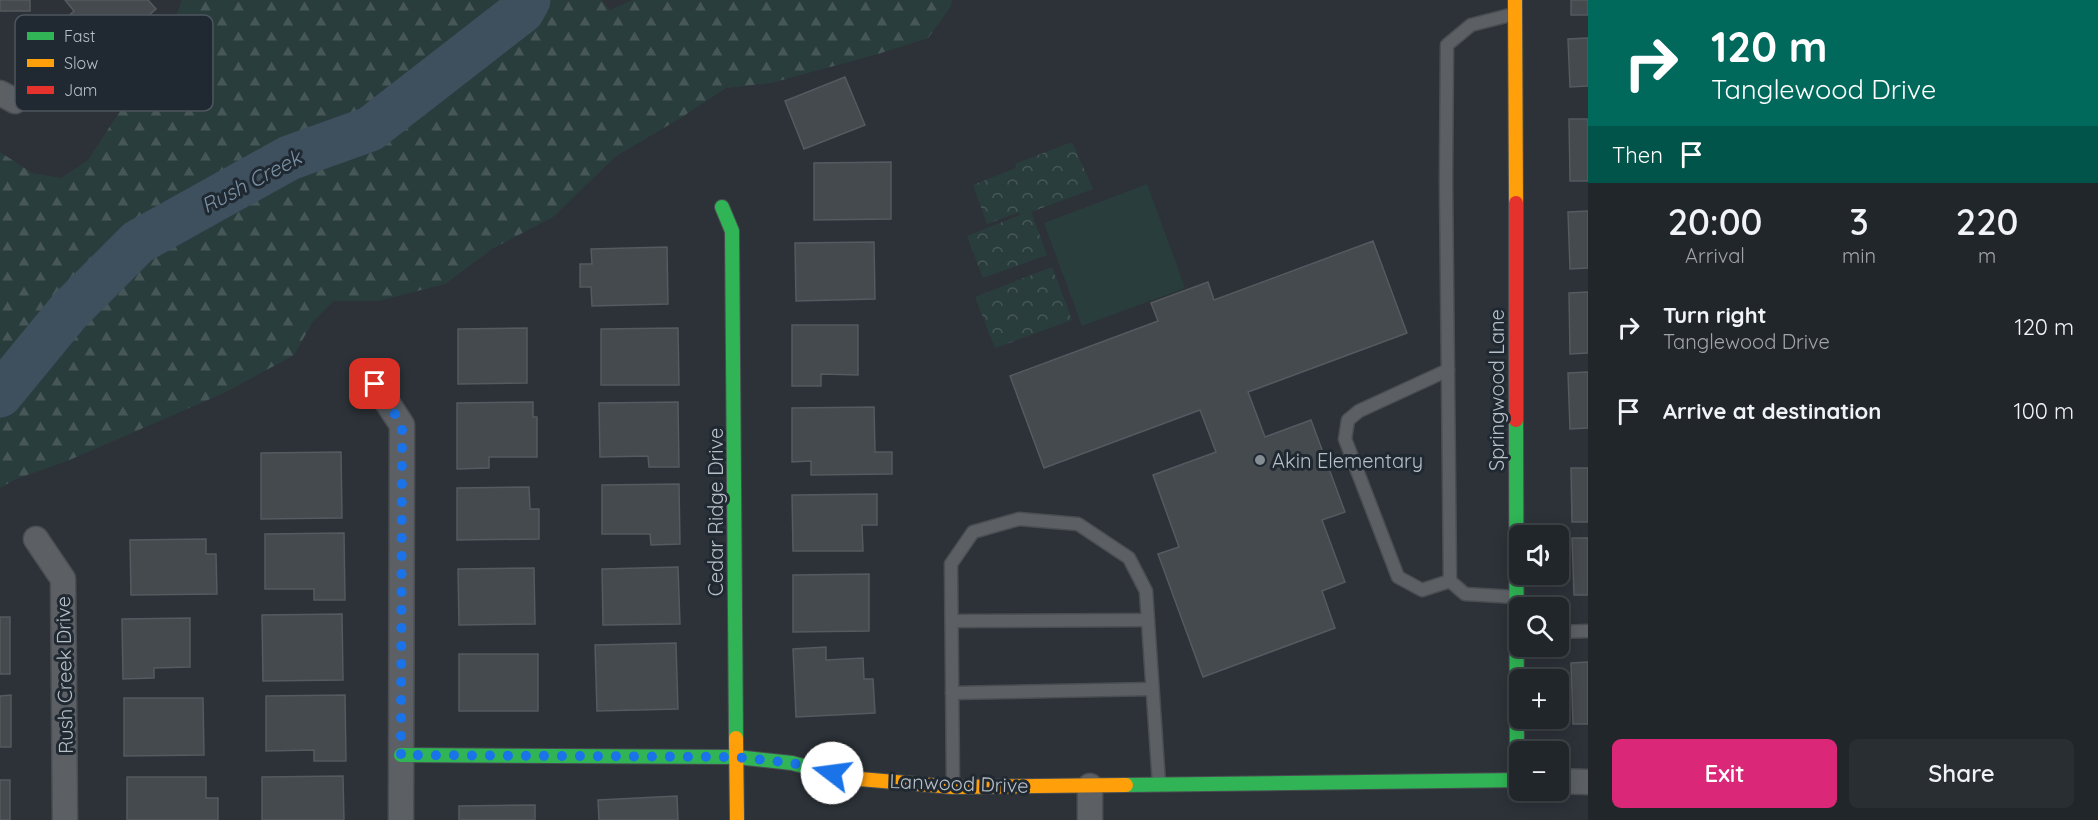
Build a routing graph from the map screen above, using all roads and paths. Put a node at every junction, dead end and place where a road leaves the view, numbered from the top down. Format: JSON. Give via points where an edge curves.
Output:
{"nodes":[{"id":1,"x":1515,"y":7,"type":"edge"},
{"id":2,"x":722,"y":207,"type":"dead end"},
{"id":3,"x":1448,"y":370,"type":"junction"},
{"id":4,"x":375,"y":384,"type":"dead end"},
{"id":5,"x":36,"y":539,"type":"dead end"},
{"id":6,"x":1450,"y":581,"type":"junction"},
{"id":7,"x":1516,"y":597,"type":"joint"},
{"id":8,"x":1148,"y":620,"type":"junction"},
{"id":9,"x":951,"y":621,"type":"junction"},
{"id":10,"x":1588,"y":631,"type":"edge"},
{"id":11,"x":1569,"y":632,"type":"edge"},
{"id":12,"x":1518,"y":657,"type":"edge"},
{"id":13,"x":1152,"y":689,"type":"junction"},
{"id":14,"x":952,"y":693,"type":"junction"},
{"id":15,"x":1518,"y":741,"type":"edge"},
{"id":16,"x":401,"y":755,"type":"junction"},
{"id":17,"x":736,"y":757,"type":"junction"},
{"id":18,"x":1509,"y":780,"type":"edge"},
{"id":19,"x":1569,"y":781,"type":"edge"},
{"id":20,"x":1588,"y":782,"type":"edge"},
{"id":21,"x":1159,"y":785,"type":"junction"},
{"id":22,"x":1090,"y":786,"type":"junction"},
{"id":23,"x":953,"y":787,"type":"junction"},
{"id":24,"x":65,"y":820,"type":"edge"},
{"id":25,"x":401,"y":820,"type":"edge"},
{"id":26,"x":737,"y":820,"type":"edge"},
{"id":27,"x":1090,"y":820,"type":"edge"}],
"edges":[{"from":1,"to":3,"type":"lane","via":[[1472,25],[1447,45]]},
{"from":1,"to":7,"type":"street","name":"Springwood Lane"},
{"from":2,"to":17,"type":"street","name":"Cedar Ridge Drive","via":[[732,231]]},
{"from":3,"to":6,"type":"lane"},
{"from":3,"to":6,"type":"lane","via":[[1359,411],[1348,420],[1345,439],[1398,577],[1422,590]]},
{"from":4,"to":16,"type":"street","via":[[402,425]]},
{"from":5,"to":24,"type":"street","name":"Rush Creek Drive","via":[[63,579]]},
{"from":6,"to":7,"type":"lane","via":[[1465,594]]},
{"from":8,"to":9,"type":"lane"},
{"from":8,"to":9,"type":"lane","via":[[1146,591],[1129,558],[1078,524],[1019,519],[973,532],[951,564]]},
{"from":8,"to":13,"type":"lane"},
{"from":9,"to":14,"type":"lane"},
{"from":10,"to":11,"type":"lane"},
{"from":12,"to":15,"type":"street","name":"Springwood Lane"},
{"from":13,"to":14,"type":"lane"},
{"from":13,"to":21,"type":"lane"},
{"from":14,"to":23,"type":"lane"},
{"from":16,"to":17,"type":"street","name":"Lanwood Drive"},
{"from":16,"to":25,"type":"street"},
{"from":17,"to":23,"type":"street","name":"Lanwood Drive","via":[[792,763],[853,778]]},
{"from":17,"to":26,"type":"street","name":"Cedar Ridge Drive"},
{"from":18,"to":21,"type":"street","name":"Lanwood Drive"},
{"from":19,"to":20,"type":"street"},
{"from":21,"to":22,"type":"street","name":"Lanwood Drive"},
{"from":22,"to":23,"type":"street","name":"Lanwood Drive"},
{"from":22,"to":27,"type":"street"}]}
